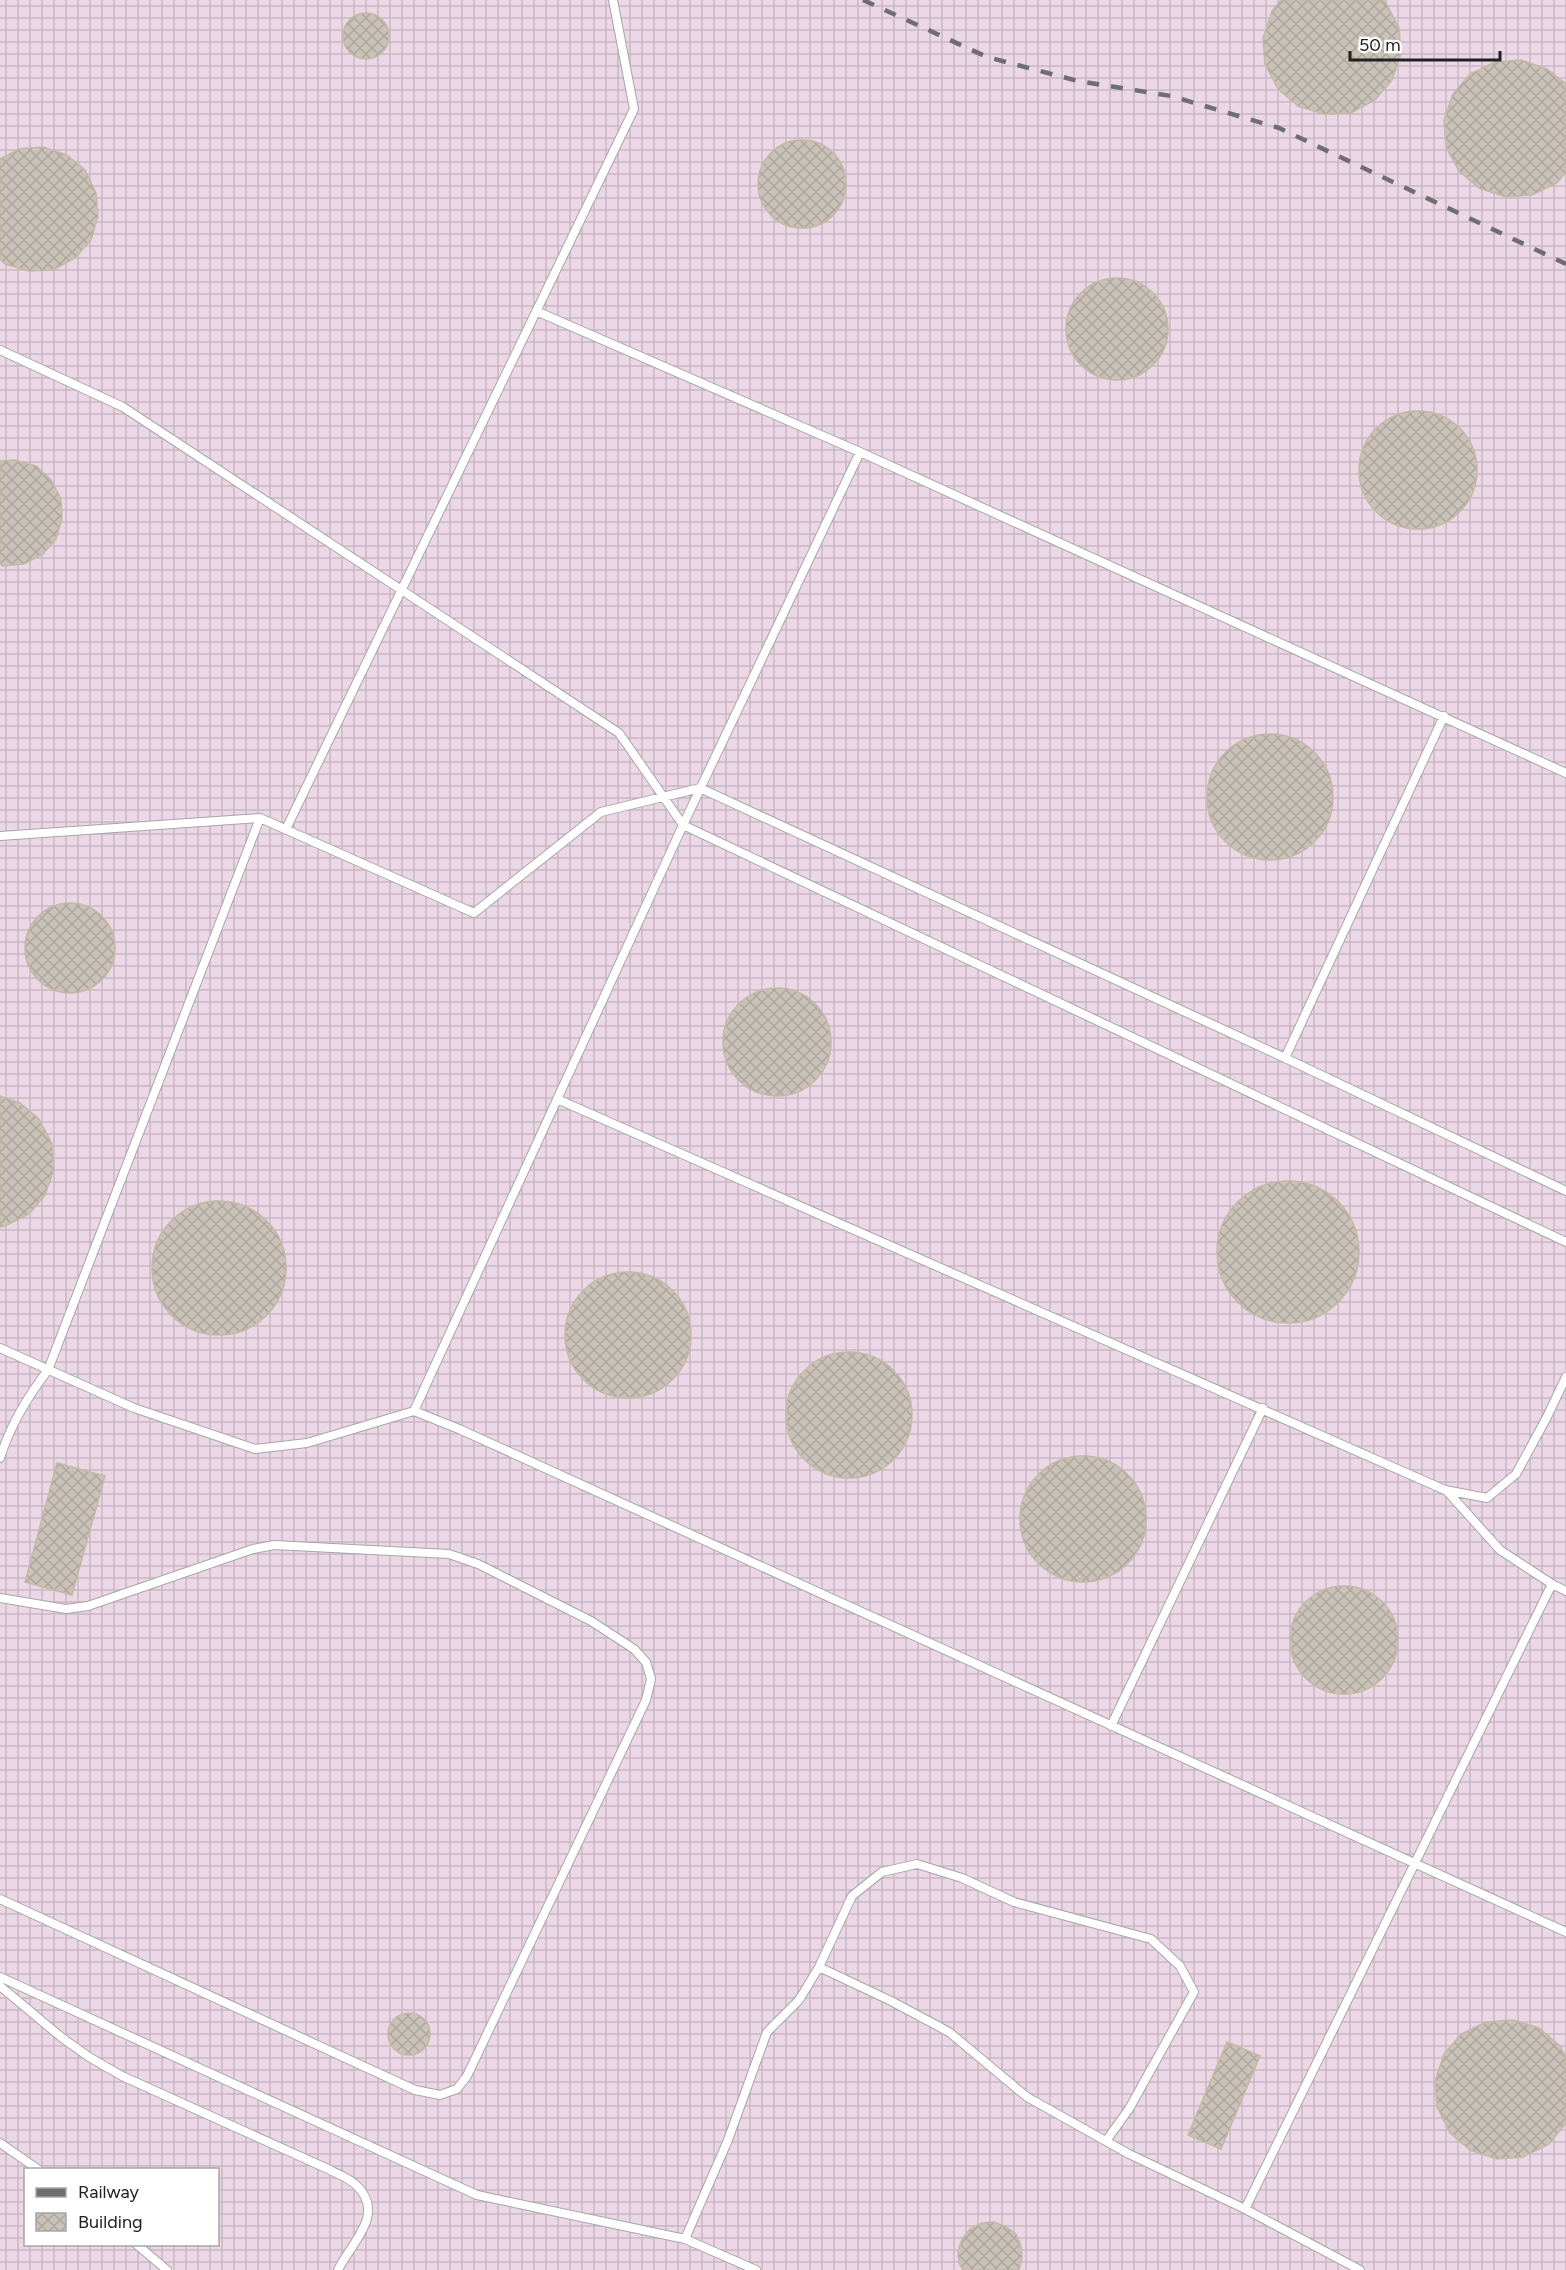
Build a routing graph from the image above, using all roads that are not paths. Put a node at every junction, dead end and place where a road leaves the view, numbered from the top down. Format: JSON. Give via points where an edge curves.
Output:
{"nodes":[{"id":1,"x":613,"y":0,"type":"edge"},
{"id":2,"x":536,"y":311,"type":"junction"},
{"id":3,"x":0,"y":350,"type":"edge"},
{"id":4,"x":860,"y":453,"type":"junction"},
{"id":5,"x":401,"y":590,"type":"junction"},
{"id":6,"x":1444,"y":716,"type":"junction"},
{"id":7,"x":1566,"y":773,"type":"edge"},
{"id":8,"x":700,"y":788,"type":"junction"},
{"id":9,"x":663,"y":797,"type":"junction"},
{"id":10,"x":260,"y":818,"type":"junction"},
{"id":11,"x":683,"y":825,"type":"junction"},
{"id":12,"x":286,"y":829,"type":"junction"},
{"id":13,"x":0,"y":836,"type":"edge"},
{"id":14,"x":1285,"y":1058,"type":"junction"},
{"id":15,"x":557,"y":1100,"type":"junction"},
{"id":16,"x":1566,"y":1191,"type":"edge"},
{"id":17,"x":1566,"y":1242,"type":"edge"},
{"id":18,"x":0,"y":1348,"type":"edge"},
{"id":19,"x":48,"y":1370,"type":"junction"},
{"id":20,"x":1566,"y":1377,"type":"edge"},
{"id":21,"x":1263,"y":1408,"type":"junction"},
{"id":22,"x":414,"y":1411,"type":"junction"},
{"id":23,"x":0,"y":1458,"type":"edge"},
{"id":24,"x":1445,"y":1490,"type":"junction"},
{"id":25,"x":1552,"y":1584,"type":"junction"},
{"id":26,"x":1566,"y":1591,"type":"edge"},
{"id":27,"x":0,"y":1598,"type":"edge"},
{"id":28,"x":1111,"y":1726,"type":"junction"},
{"id":29,"x":1415,"y":1864,"type":"junction"},
{"id":30,"x":0,"y":1899,"type":"edge"},
{"id":31,"x":1566,"y":1932,"type":"edge"},
{"id":32,"x":819,"y":1967,"type":"junction"},
{"id":33,"x":0,"y":1977,"type":"edge"},
{"id":34,"x":0,"y":1986,"type":"edge"},
{"id":35,"x":1106,"y":2141,"type":"junction"},
{"id":36,"x":0,"y":2143,"type":"edge"},
{"id":37,"x":38,"y":2168,"type":"edge"},
{"id":38,"x":1245,"y":2209,"type":"junction"},
{"id":39,"x":685,"y":2239,"type":"junction"},
{"id":40,"x":138,"y":2246,"type":"edge"},
{"id":41,"x":167,"y":2270,"type":"edge"},
{"id":42,"x":338,"y":2270,"type":"edge"},
{"id":43,"x":756,"y":2270,"type":"edge"},
{"id":44,"x":1360,"y":2270,"type":"edge"}],
"edges":[{"from":1,"to":2,"type":"lane","via":[[634,109]]},
{"from":2,"to":4,"type":"lane"},
{"from":2,"to":5,"type":"lane"},
{"from":3,"to":5,"type":"lane","via":[[123,407]]},
{"from":4,"to":6,"type":"lane"},
{"from":4,"to":8,"type":"lane"},
{"from":5,"to":9,"type":"lane","via":[[620,733]]},
{"from":5,"to":12,"type":"lane"},
{"from":6,"to":7,"type":"lane"},
{"from":6,"to":14,"type":"lane"},
{"from":8,"to":9,"type":"lane"},
{"from":8,"to":11,"type":"lane"},
{"from":8,"to":14,"type":"lane"},
{"from":9,"to":11,"type":"lane"},
{"from":9,"to":12,"type":"lane","via":[[601,812],[474,913]]},
{"from":10,"to":12,"type":"lane"},
{"from":10,"to":13,"type":"lane"},
{"from":10,"to":19,"type":"lane"},
{"from":11,"to":15,"type":"lane"},
{"from":11,"to":17,"type":"lane"},
{"from":14,"to":16,"type":"lane"},
{"from":15,"to":21,"type":"lane"},
{"from":15,"to":22,"type":"lane"},
{"from":18,"to":19,"type":"lane"},
{"from":19,"to":22,"type":"lane","via":[[134,1408],[255,1449],[308,1443]]},
{"from":19,"to":23,"type":"lane","via":[[32,1391]]},
{"from":20,"to":24,"type":"lane","via":[[1516,1474],[1487,1498]]},
{"from":21,"to":24,"type":"lane"},
{"from":21,"to":28,"type":"lane"},
{"from":22,"to":28,"type":"lane"},
{"from":24,"to":25,"type":"lane","via":[[1500,1550]]},
{"from":25,"to":26,"type":"lane"},
{"from":25,"to":29,"type":"lane"},
{"from":27,"to":30,"type":"lane","via":[[66,1609],[88,1606],[274,1545],[449,1554],[478,1564],[591,1621],[634,1649],[646,1662],[651,1679],[646,1700],[467,2076],[457,2089],[440,2095],[416,2090],[353,2062]]},
{"from":28,"to":29,"type":"lane"},
{"from":29,"to":31,"type":"lane"},
{"from":29,"to":38,"type":"lane"},
{"from":32,"to":35,"type":"lane","via":[[949,2032],[1027,2097]]},
{"from":32,"to":35,"type":"lane","via":[[852,1896],[882,1872],[917,1864],[963,1878],[1014,1902],[1151,1939],[1180,1966],[1194,1992],[1129,2109]]},
{"from":32,"to":39,"type":"lane","via":[[799,2000],[767,2032],[728,2140]]},
{"from":33,"to":39,"type":"lane","via":[[477,2195]]},
{"from":34,"to":42,"type":"lane","via":[[61,2037],[122,2076],[356,2184],[366,2197],[369,2216]]},
{"from":35,"to":38,"type":"lane"},
{"from":36,"to":37,"type":"lane"},
{"from":38,"to":44,"type":"lane"},
{"from":39,"to":43,"type":"lane"},
{"from":40,"to":41,"type":"lane"}]}
